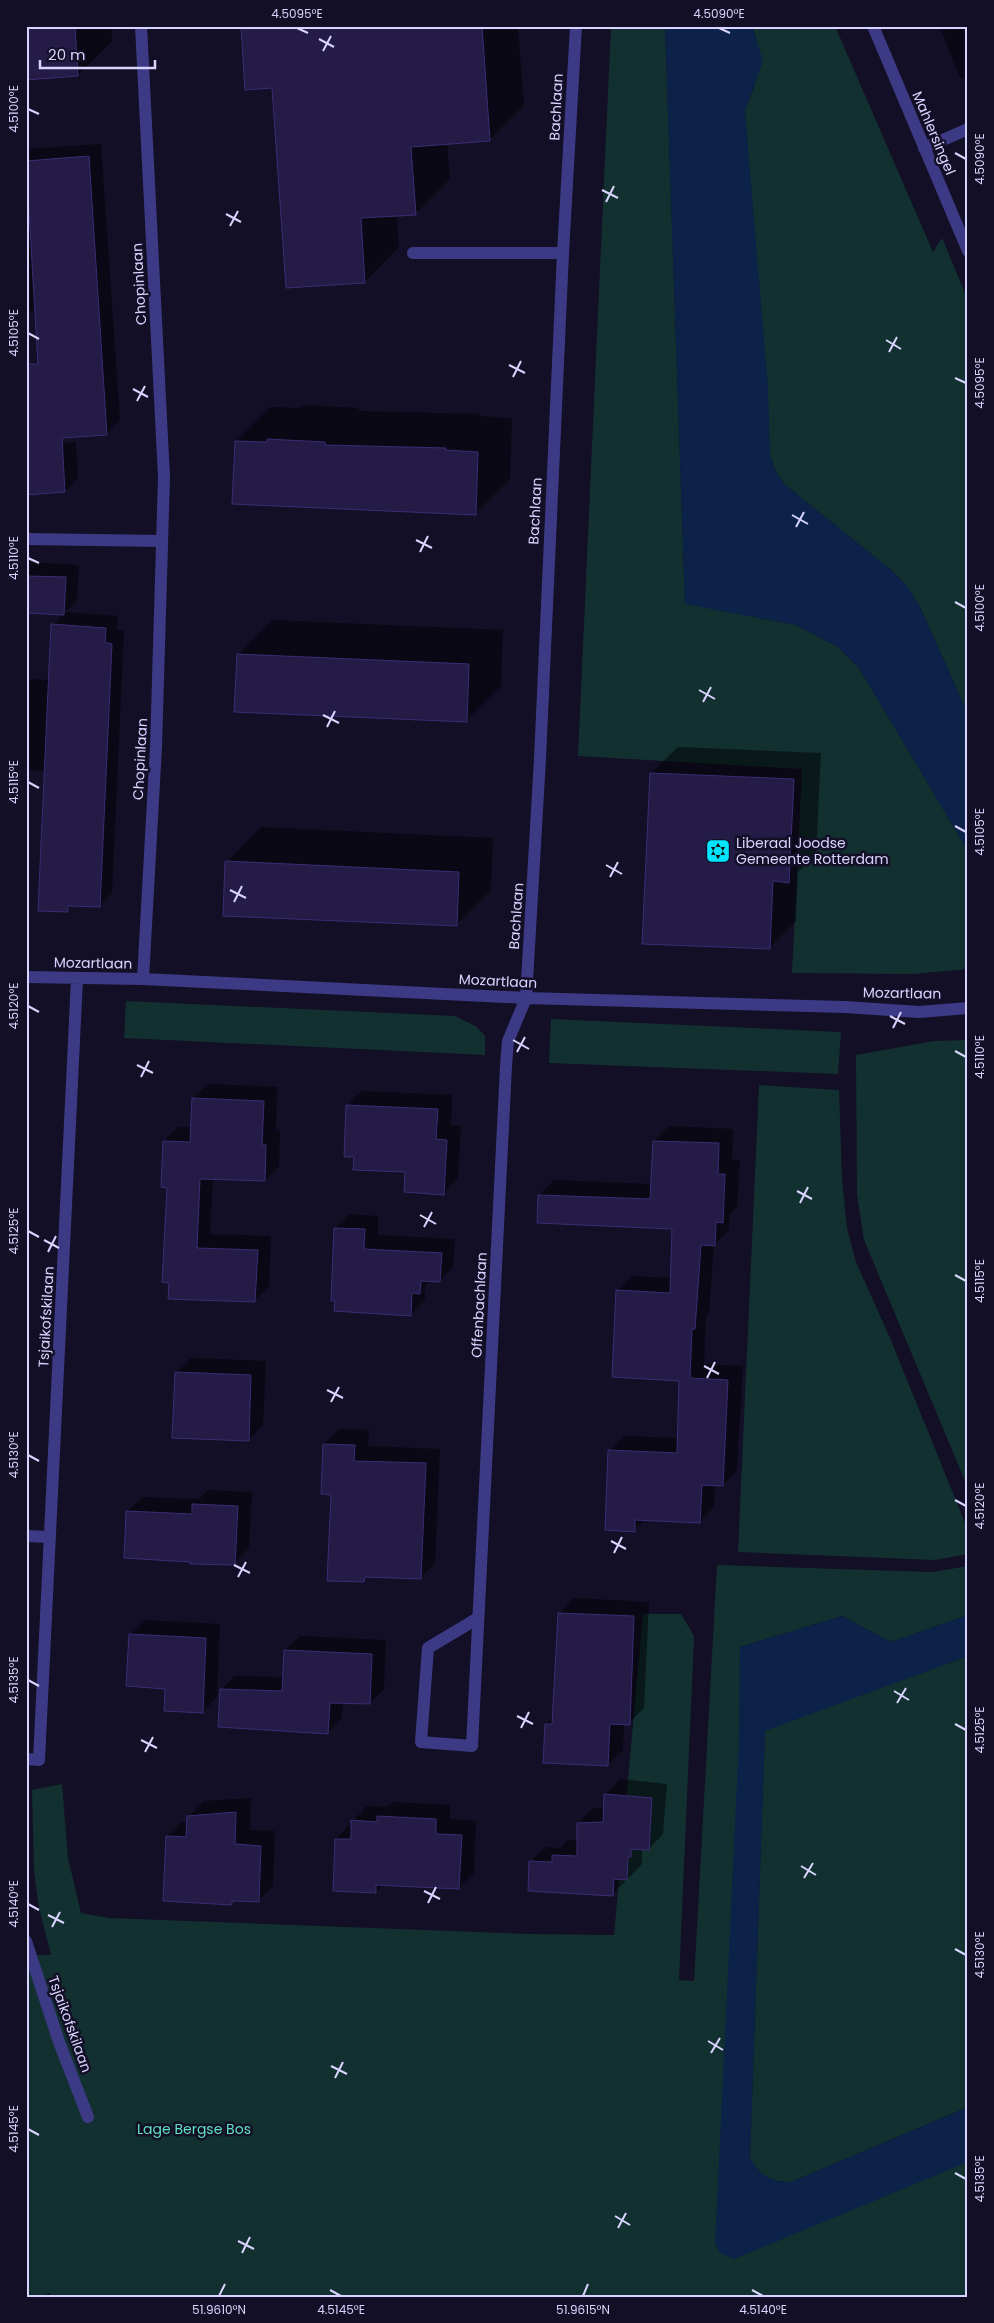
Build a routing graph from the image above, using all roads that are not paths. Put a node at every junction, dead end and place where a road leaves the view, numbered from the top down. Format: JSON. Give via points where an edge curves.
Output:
{"nodes":[{"id":1,"x":141,"y":26,"type":"edge"},
{"id":2,"x":576,"y":26,"type":"edge"},
{"id":3,"x":873,"y":26,"type":"edge"},
{"id":4,"x":968,"y":129,"type":"edge"},
{"id":5,"x":924,"y":148,"type":"junction"},
{"id":6,"x":968,"y":251,"type":"edge"},
{"id":7,"x":413,"y":253,"type":"dead end"},
{"id":8,"x":563,"y":253,"type":"junction"},
{"id":9,"x":26,"y":539,"type":"edge"},
{"id":10,"x":162,"y":541,"type":"junction"},
{"id":11,"x":26,"y":976,"type":"edge"},
{"id":12,"x":77,"y":979,"type":"junction"},
{"id":13,"x":143,"y":979,"type":"junction"},
{"id":14,"x":526,"y":998,"type":"junction"},
{"id":15,"x":968,"y":1008,"type":"edge"},
{"id":16,"x":26,"y":1536,"type":"edge"},
{"id":17,"x":50,"y":1537,"type":"junction"},
{"id":18,"x":478,"y":1618,"type":"junction"},
{"id":19,"x":26,"y":1759,"type":"edge"},
{"id":20,"x":26,"y":1941,"type":"edge"},
{"id":21,"x":88,"y":2117,"type":"dead end"}],
"edges":[{"from":1,"to":10,"type":"street","name":"Chopinlaan","via":[[164,477]]},
{"from":2,"to":8,"type":"street","name":"Bachlaan"},
{"from":3,"to":5,"type":"street","name":"Mahlersingel"},
{"from":4,"to":5,"type":"street"},
{"from":5,"to":6,"type":"street","name":"Mahlersingel"},
{"from":7,"to":8,"type":"street"},
{"from":8,"to":14,"type":"street","name":"Bachlaan"},
{"from":9,"to":10,"type":"street"},
{"from":10,"to":13,"type":"street","name":"Chopinlaan","via":[[156,747]]},
{"from":11,"to":12,"type":"street","name":"Mozartlaan"},
{"from":12,"to":13,"type":"street","name":"Mozartlaan"},
{"from":12,"to":17,"type":"street","name":"Tsjaikofskilaan"},
{"from":13,"to":14,"type":"street","name":"Mozartlaan"},
{"from":14,"to":15,"type":"street","name":"Mozartlaan","via":[[845,1006],[919,1012]]},
{"from":14,"to":18,"type":"street","name":"Offenbachlaan","via":[[508,1041],[506,1058]]},
{"from":16,"to":17,"type":"street"},
{"from":17,"to":19,"type":"street","name":"Tsjaikofskilaan","via":[[39,1760]]},
{"from":18,"to":18,"type":"street","name":"Offenbachlaan","via":[[472,1746],[421,1742],[428,1648]]},
{"from":20,"to":21,"type":"street","name":"Tsjaikofskilaan"}]}
